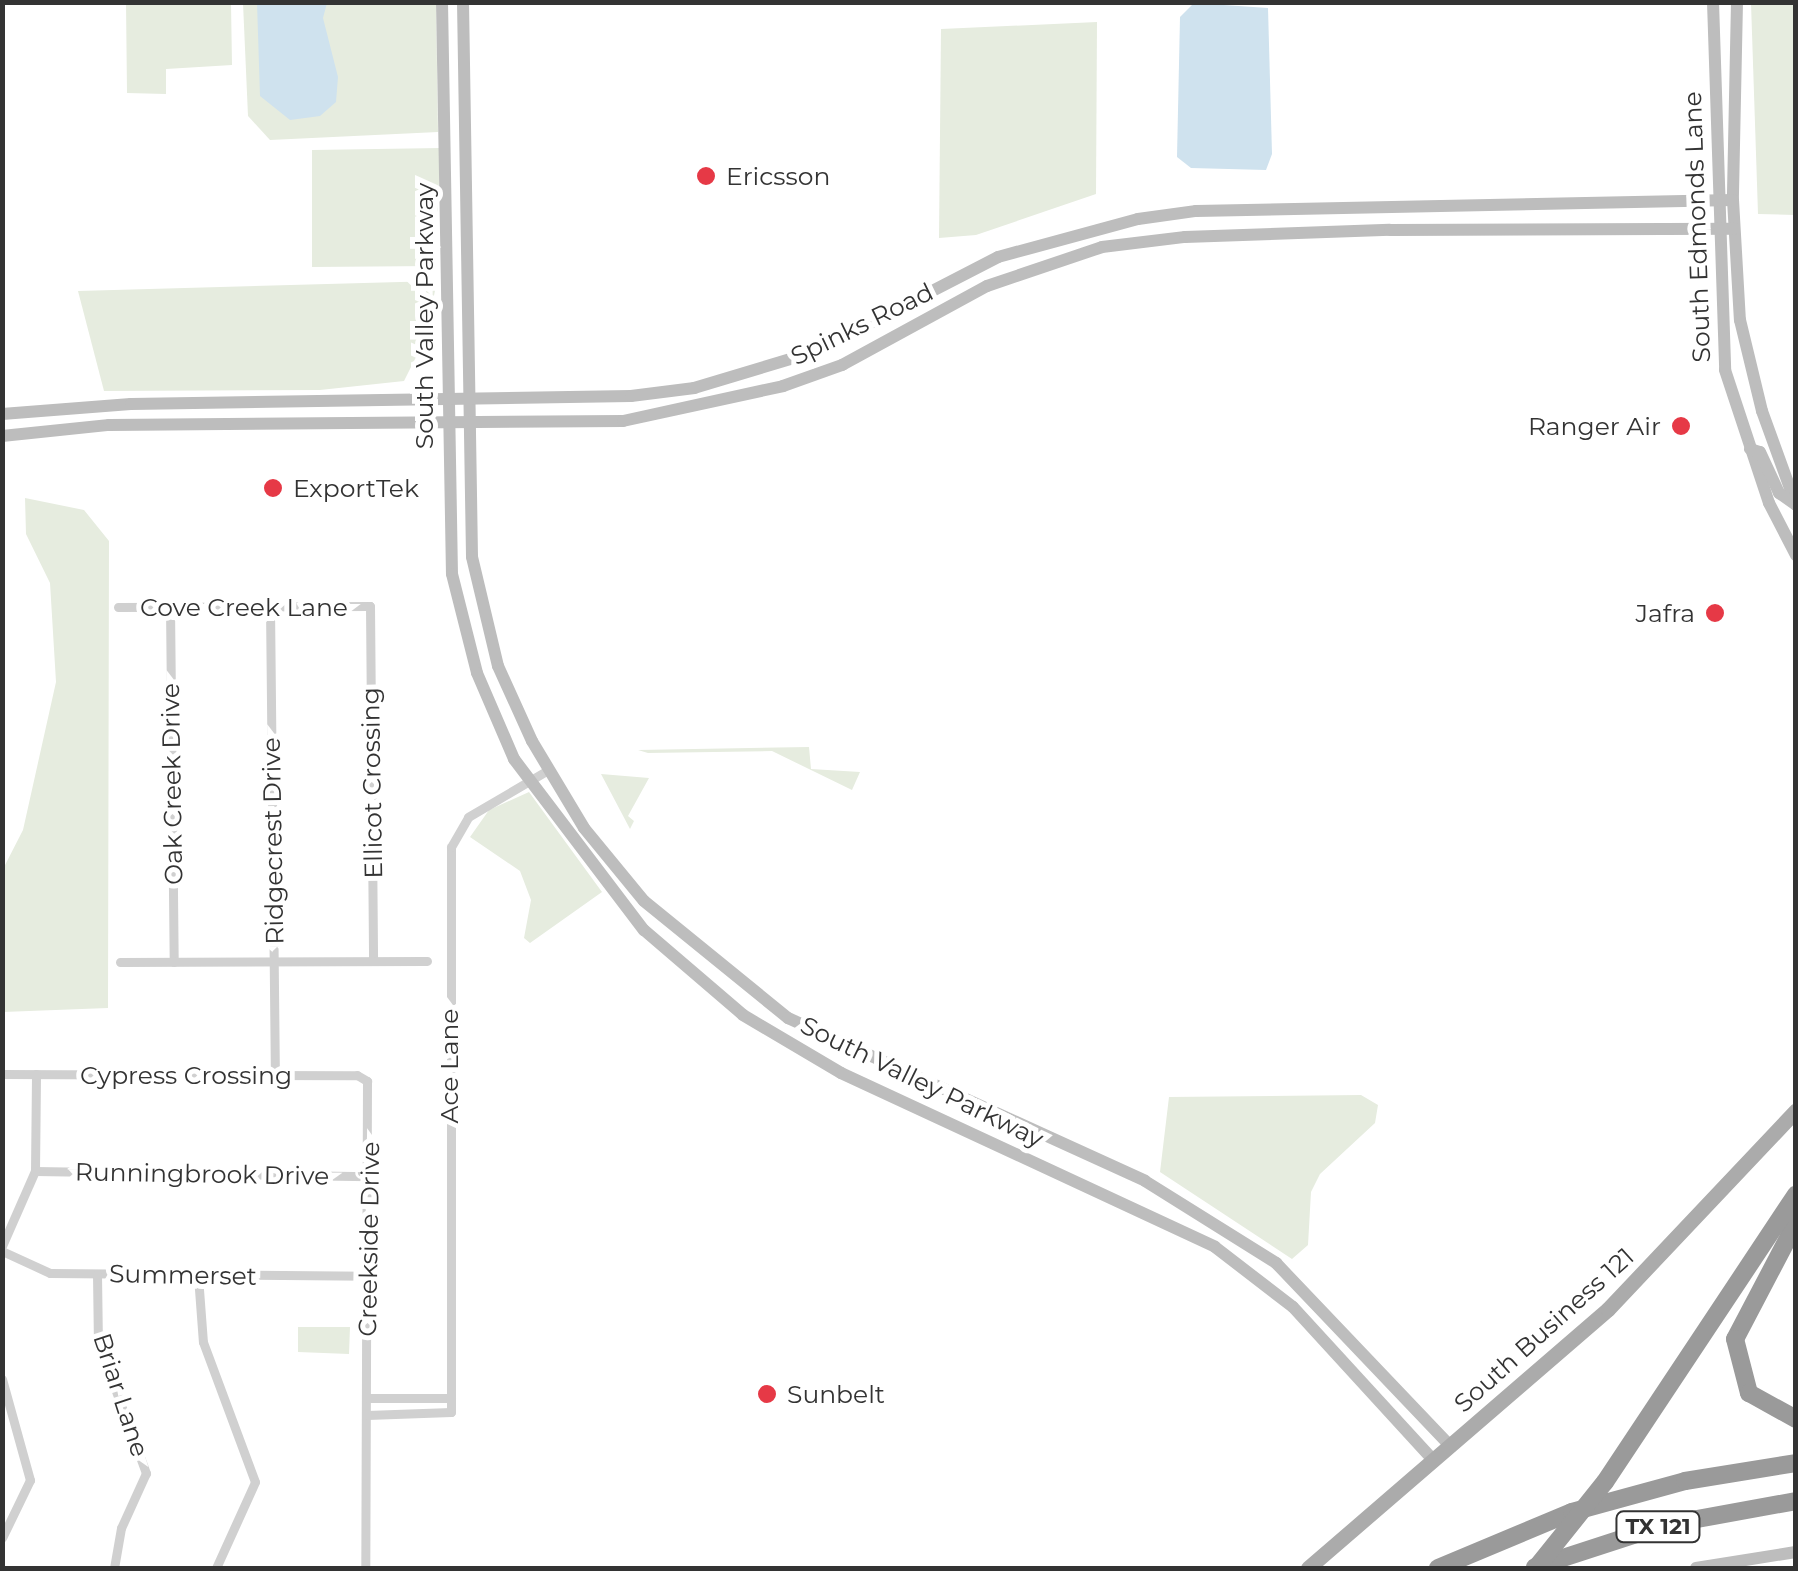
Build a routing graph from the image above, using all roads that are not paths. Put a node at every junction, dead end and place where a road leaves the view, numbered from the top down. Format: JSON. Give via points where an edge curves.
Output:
{"nodes":[{"id":1,"x":442,"y":2,"type":"edge"},
{"id":2,"x":463,"y":2,"type":"edge"},
{"id":3,"x":1713,"y":2,"type":"edge"},
{"id":4,"x":1736,"y":2,"type":"edge"},
{"id":5,"x":467,"y":142,"type":"junction"},
{"id":6,"x":445,"y":143,"type":"junction"},
{"id":7,"x":1733,"y":200,"type":"junction"},
{"id":8,"x":1715,"y":201,"type":"junction"},
{"id":9,"x":1716,"y":228,"type":"junction"},
{"id":10,"x":1096,"y":229,"type":"junction"},
{"id":11,"x":1734,"y":229,"type":"junction"},
{"id":12,"x":1102,"y":248,"type":"junction"},
{"id":13,"x":908,"y":302,"type":"junction"},
{"id":14,"x":920,"y":323,"type":"junction"},
{"id":15,"x":447,"y":400,"type":"junction"},
{"id":16,"x":468,"y":401,"type":"junction"},
{"id":17,"x":178,"y":403,"type":"junction"},
{"id":18,"x":2,"y":414,"type":"edge"},
{"id":19,"x":178,"y":425,"type":"junction"},
{"id":20,"x":447,"y":425,"type":"junction"},
{"id":21,"x":468,"y":426,"type":"junction"},
{"id":22,"x":2,"y":436,"type":"edge"},
{"id":23,"x":1750,"y":448,"type":"junction"},
{"id":24,"x":1795,"y":505,"type":"edge"},
{"id":25,"x":1796,"y":555,"type":"edge"},
{"id":26,"x":170,"y":606,"type":"junction"},
{"id":27,"x":270,"y":606,"type":"junction"},
{"id":28,"x":370,"y":606,"type":"joint"},
{"id":29,"x":118,"y":607,"type":"dead end"},
{"id":30,"x":548,"y":770,"type":"junction"},
{"id":31,"x":529,"y":780,"type":"junction"},
{"id":32,"x":374,"y":960,"type":"junction"},
{"id":33,"x":275,"y":961,"type":"junction"},
{"id":34,"x":427,"y":961,"type":"dead end"},
{"id":35,"x":120,"y":962,"type":"dead end"},
{"id":36,"x":174,"y":962,"type":"junction"},
{"id":37,"x":721,"y":969,"type":"junction"},
{"id":38,"x":708,"y":987,"type":"junction"},
{"id":39,"x":2,"y":1074,"type":"edge"},
{"id":40,"x":36,"y":1074,"type":"junction"},
{"id":41,"x":276,"y":1076,"type":"junction"},
{"id":42,"x":367,"y":1081,"type":"joint"},
{"id":43,"x":1796,"y":1110,"type":"edge"},
{"id":44,"x":35,"y":1171,"type":"junction"},
{"id":45,"x":370,"y":1176,"type":"junction"},
{"id":46,"x":1145,"y":1180,"type":"junction"},
{"id":47,"x":1796,"y":1195,"type":"edge"},
{"id":48,"x":1132,"y":1206,"type":"junction"},
{"id":49,"x":1796,"y":1223,"type":"edge"},
{"id":50,"x":2,"y":1248,"type":"edge"},
{"id":51,"x":97,"y":1274,"type":"junction"},
{"id":52,"x":198,"y":1276,"type":"junction"},
{"id":53,"x":368,"y":1276,"type":"junction"},
{"id":54,"x":2,"y":1380,"type":"edge"},
{"id":55,"x":366,"y":1398,"type":"junction"},
{"id":56,"x":451,"y":1398,"type":"junction"},
{"id":57,"x":366,"y":1415,"type":"junction"},
{"id":58,"x":1796,"y":1420,"type":"edge"},
{"id":59,"x":1450,"y":1446,"type":"junction"},
{"id":60,"x":1434,"y":1461,"type":"junction"},
{"id":61,"x":1796,"y":1463,"type":"edge"},
{"id":62,"x":1794,"y":1502,"type":"edge"},
{"id":63,"x":2,"y":1538,"type":"edge"},
{"id":64,"x":1796,"y":1552,"type":"edge"},
{"id":65,"x":114,"y":1568,"type":"edge"},
{"id":66,"x":216,"y":1568,"type":"edge"},
{"id":67,"x":365,"y":1568,"type":"edge"},
{"id":68,"x":1308,"y":1568,"type":"edge"},
{"id":69,"x":1438,"y":1568,"type":"edge"},
{"id":70,"x":1533,"y":1568,"type":"edge"},
{"id":71,"x":1696,"y":1568,"type":"edge"}],
"edges":[{"from":1,"to":6,"type":"main road","name":"South Valley Parkway"},
{"from":2,"to":5,"type":"main road","name":"South Valley Parkway"},
{"from":3,"to":8,"type":"main road","name":"South Edmonds Lane"},
{"from":4,"to":7,"type":"main road","name":"South Edmonds Lane"},
{"from":5,"to":6,"type":"main road"},
{"from":5,"to":16,"type":"main road","name":"South Valley Parkway"},
{"from":6,"to":15,"type":"main road","name":"South Valley Parkway"},
{"from":7,"to":8,"type":"main road","name":"Spinks Road"},
{"from":7,"to":11,"type":"main road","name":"South Edmonds Lane"},
{"from":8,"to":9,"type":"main road","name":"South Edmonds Lane"},
{"from":8,"to":10,"type":"main road","name":"Spinks Road","via":[[1196,211]]},
{"from":9,"to":11,"type":"main road","name":"Spinks Road"},
{"from":9,"to":12,"type":"main road","name":"Spinks Road","via":[[1306,233]]},
{"from":9,"to":23,"type":"main road","name":"South Edmonds Lane","via":[[1725,370]]},
{"from":10,"to":12,"type":"main road"},
{"from":10,"to":13,"type":"main road","name":"Spinks Road","via":[[998,257]]},
{"from":11,"to":24,"type":"main road","name":"South Edmonds Lane","via":[[1745,345]]},
{"from":12,"to":14,"type":"main road","name":"Spinks Road","via":[[987,286]]},
{"from":13,"to":14,"type":"main road"},
{"from":13,"to":16,"type":"main road","name":"Spinks Road","via":[[814,352],[694,388],[560,401]]},
{"from":14,"to":21,"type":"main road","name":"Spinks Road","via":[[842,365],[734,400],[623,421]]},
{"from":15,"to":16,"type":"main road","name":"Spinks Road"},
{"from":15,"to":17,"type":"main road","name":"Spinks Road"},
{"from":15,"to":20,"type":"main road","name":"South Valley Parkway"},
{"from":16,"to":21,"type":"main road","name":"South Valley Parkway"},
{"from":17,"to":18,"type":"main road","name":"Spinks Road"},
{"from":17,"to":19,"type":"main road"},
{"from":19,"to":20,"type":"main road","name":"Spinks Road"},
{"from":19,"to":22,"type":"main road","name":"Spinks Road"},
{"from":20,"to":21,"type":"main road","name":"Spinks Road"},
{"from":20,"to":31,"type":"main road","name":"South Valley Parkway","via":[[448,525],[463,623],[497,724]]},
{"from":21,"to":30,"type":"main road","name":"South Valley Parkway","via":[[468,528],[479,595],[498,666]]},
{"from":23,"to":24,"type":"main road","via":[[1760,452],[1779,493]]},
{"from":23,"to":25,"type":"main road","name":"South Edmonds Lane"},
{"from":26,"to":27,"type":"street","name":"Cove Creek Lane"},
{"from":26,"to":29,"type":"street","name":"Cove Creek Lane"},
{"from":26,"to":36,"type":"street","name":"Oak Creek Drive"},
{"from":27,"to":28,"type":"street","name":"Cove Creek Lane"},
{"from":27,"to":33,"type":"street","name":"Ridgecrest Drive"},
{"from":28,"to":32,"type":"street","name":"Ellicot Crossing"},
{"from":30,"to":31,"type":"street","name":"Ace Lane"},
{"from":30,"to":37,"type":"main road","name":"South Valley Parkway","via":[[584,828],[644,901]]},
{"from":31,"to":38,"type":"main road","name":"South Valley Parkway","via":[[601,881]]},
{"from":31,"to":56,"type":"street","name":"Ace Lane","via":[[468,817],[451,846]]},
{"from":32,"to":33,"type":"street"},
{"from":32,"to":34,"type":"street"},
{"from":33,"to":36,"type":"street"},
{"from":33,"to":41,"type":"street","name":"Ridgecrest Drive"},
{"from":35,"to":36,"type":"street"},
{"from":37,"to":38,"type":"main road"},
{"from":37,"to":46,"type":"main road","name":"South Valley Parkway","via":[[788,1018],[852,1052]]},
{"from":38,"to":48,"type":"main road","name":"South Valley Parkway","via":[[841,1073]]},
{"from":39,"to":40,"type":"street","name":"Cypress Crossing"},
{"from":40,"to":41,"type":"street","name":"Cypress Crossing"},
{"from":40,"to":44,"type":"street"},
{"from":41,"to":42,"type":"street","name":"Cypress Crossing","via":[[357,1075]]},
{"from":42,"to":45,"type":"street","name":"Creekside Drive"},
{"from":43,"to":59,"type":"main road","name":"South Business 121","via":[[1632,1286]]},
{"from":44,"to":45,"type":"street","name":"Runningbrook Drive"},
{"from":44,"to":50,"type":"street"},
{"from":45,"to":53,"type":"street","name":"Creekside Drive"},
{"from":46,"to":48,"type":"main road"},
{"from":46,"to":59,"type":"main road","name":"South Valley Parkway","via":[[1276,1263]]},
{"from":47,"to":70,"type":"highway","bridge":true,"via":[[1606,1482]]},
{"from":48,"to":60,"type":"main road","name":"South Valley Parkway","via":[[1216,1247],[1265,1283]]},
{"from":49,"to":58,"type":"highway","via":[[1739,1322],[1735,1358],[1761,1406]]},
{"from":50,"to":51,"type":"street","name":"Summerset","via":[[50,1273]]},
{"from":51,"to":52,"type":"street","name":"Summerset"},
{"from":51,"to":65,"type":"street","name":"Briar Lane","via":[[98,1342],[146,1473],[121,1528]]},
{"from":52,"to":53,"type":"street","name":"Summerset"},
{"from":52,"to":66,"type":"street","via":[[203,1342],[256,1482]]},
{"from":53,"to":55,"type":"street","name":"Creekside Drive"},
{"from":54,"to":63,"type":"street","via":[[30,1480]]},
{"from":55,"to":56,"type":"street"},
{"from":55,"to":57,"type":"street","name":"Creekside Drive"},
{"from":56,"to":57,"type":"street","name":"Ace Lane","via":[[451,1412]]},
{"from":57,"to":67,"type":"street","name":"Creekside Drive"},
{"from":59,"to":60,"type":"main road","name":"South Business 121"},
{"from":60,"to":68,"type":"main road","name":"South Business 121"},
{"from":61,"to":69,"type":"highway","number":"TX 121","via":[[1685,1482],[1572,1512]]},
{"from":62,"to":70,"type":"highway","number":"TX 121","via":[[1664,1526]]},
{"from":64,"to":71,"type":"main road"}]}
